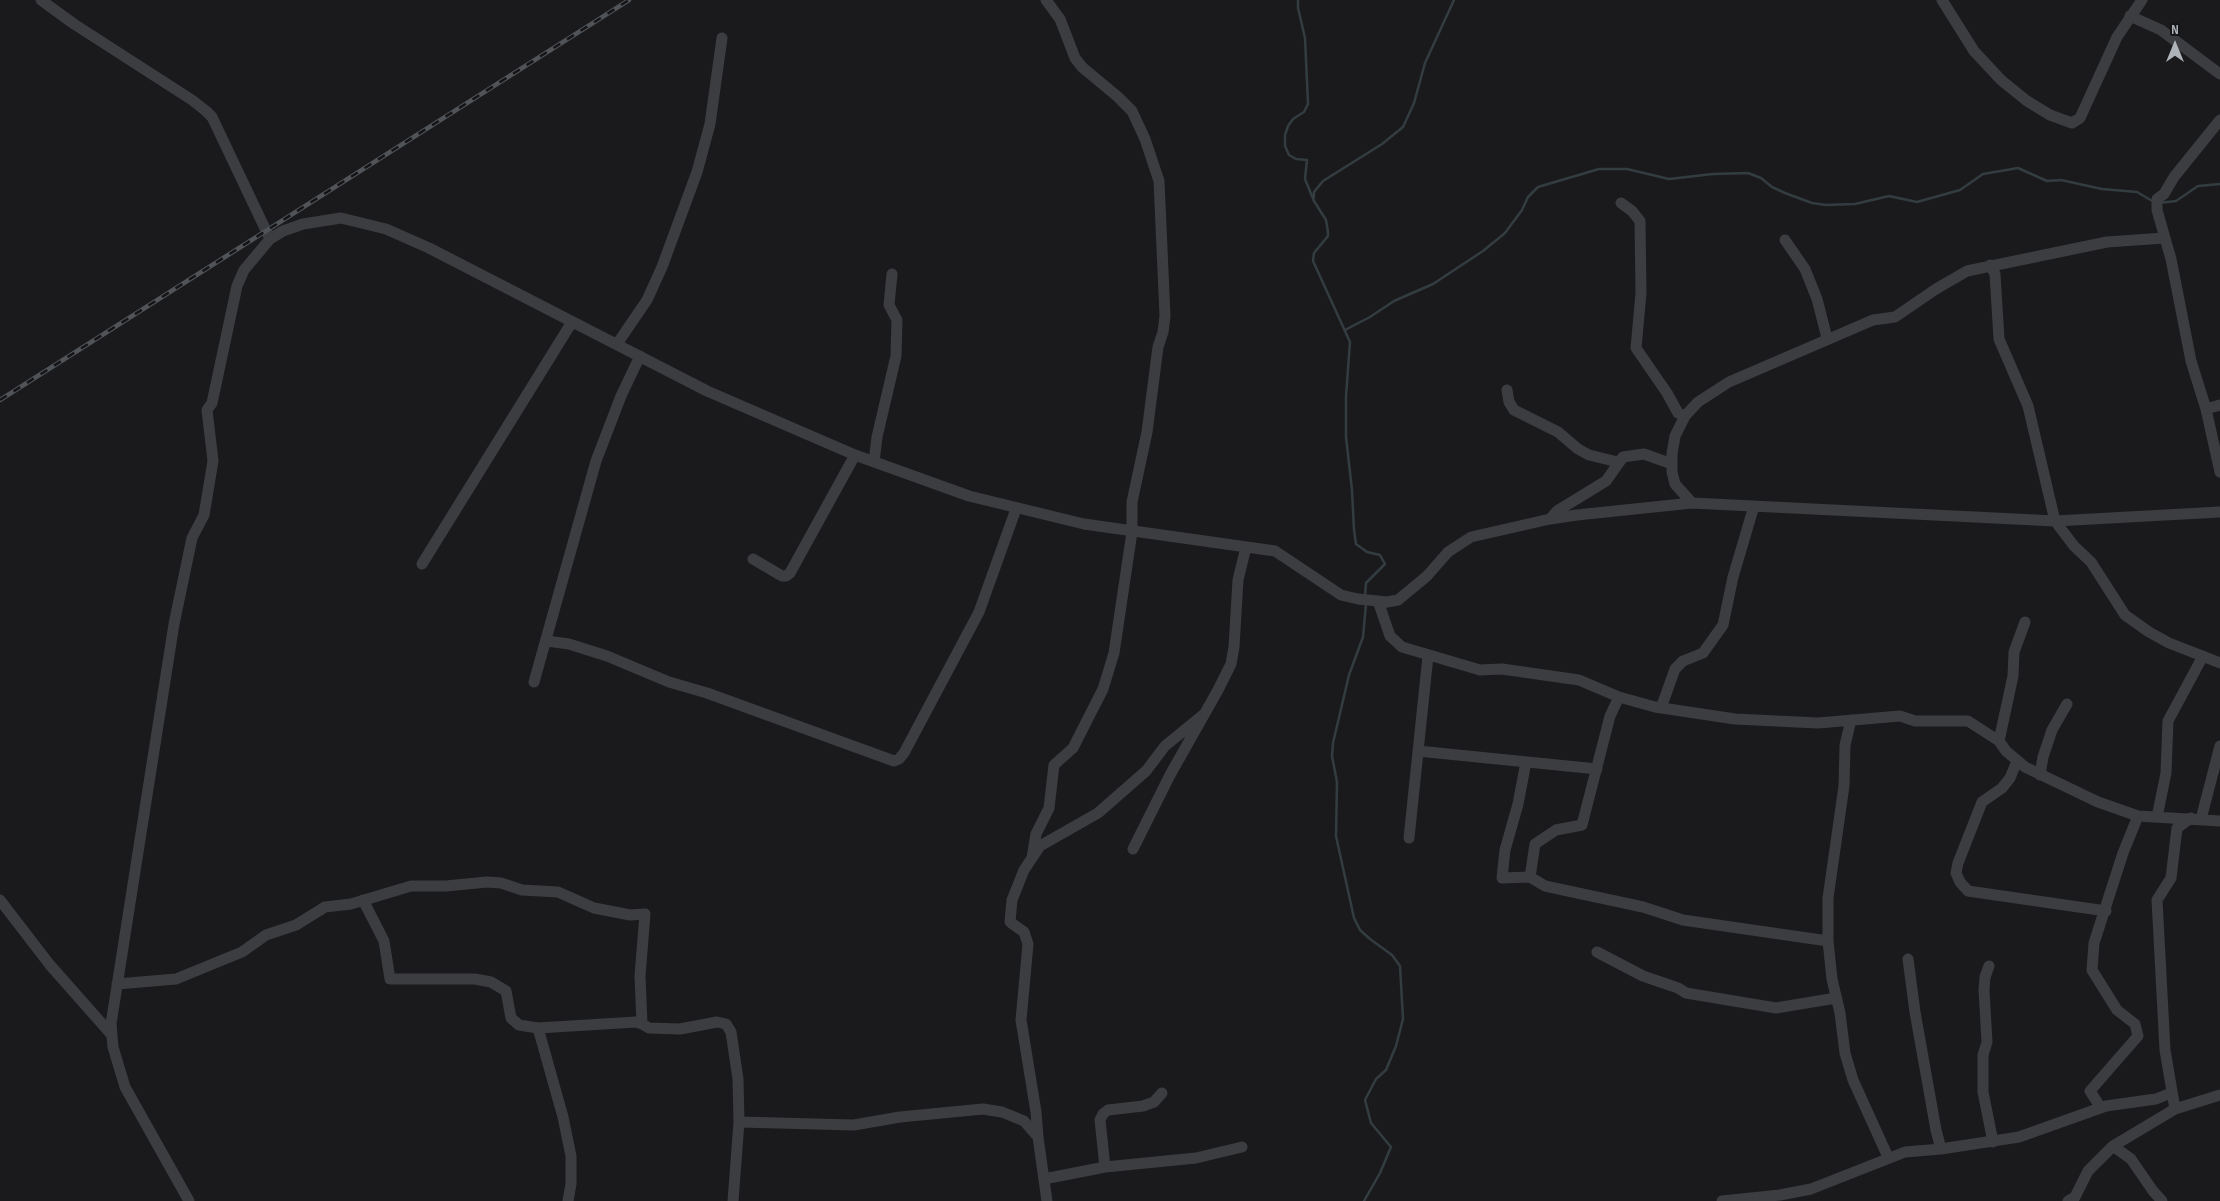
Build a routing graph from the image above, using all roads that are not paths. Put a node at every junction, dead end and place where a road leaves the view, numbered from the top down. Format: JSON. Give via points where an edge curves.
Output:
{"nodes":[{"id":1,"x":41,"y":0,"type":"edge"},
{"id":2,"x":1046,"y":0,"type":"edge"},
{"id":3,"x":1942,"y":0,"type":"edge"},
{"id":4,"x":2142,"y":0,"type":"edge"},
{"id":5,"x":2130,"y":16,"type":"junction"},
{"id":6,"x":722,"y":38,"type":"dead end"},
{"id":7,"x":2220,"y":74,"type":"edge"},
{"id":8,"x":2220,"y":120,"type":"edge"},
{"id":9,"x":1621,"y":203,"type":"dead end"},
{"id":10,"x":2164,"y":238,"type":"junction"},
{"id":11,"x":270,"y":239,"type":"junction"},
{"id":12,"x":1785,"y":240,"type":"dead end"},
{"id":13,"x":1990,"y":265,"type":"junction"},
{"id":14,"x":892,"y":274,"type":"dead end"},
{"id":15,"x":572,"y":322,"type":"junction"},
{"id":16,"x":1827,"y":338,"type":"junction"},
{"id":17,"x":617,"y":344,"type":"junction"},
{"id":18,"x":640,"y":356,"type":"junction"},
{"id":19,"x":1507,"y":390,"type":"dead end"},
{"id":20,"x":2220,"y":406,"type":"edge"},
{"id":21,"x":2206,"y":409,"type":"junction"},
{"id":22,"x":1685,"y":416,"type":"junction"},
{"id":23,"x":855,"y":455,"type":"junction"},
{"id":24,"x":874,"y":462,"type":"junction"},
{"id":25,"x":1618,"y":462,"type":"junction"},
{"id":26,"x":1672,"y":464,"type":"junction"},
{"id":27,"x":2220,"y":472,"type":"edge"},
{"id":28,"x":1692,"y":503,"type":"junction"},
{"id":29,"x":1754,"y":506,"type":"junction"},
{"id":30,"x":1016,"y":509,"type":"junction"},
{"id":31,"x":2220,"y":512,"type":"edge"},
{"id":32,"x":1550,"y":519,"type":"junction"},
{"id":33,"x":2055,"y":521,"type":"junction"},
{"id":34,"x":1132,"y":532,"type":"junction"},
{"id":35,"x":1246,"y":547,"type":"junction"},
{"id":36,"x":753,"y":559,"type":"dead end"},
{"id":37,"x":422,"y":564,"type":"dead end"},
{"id":38,"x":1368,"y":600,"type":"junction"},
{"id":39,"x":2024,"y":622,"type":"dead end"},
{"id":40,"x":547,"y":641,"type":"junction"},
{"id":41,"x":1428,"y":656,"type":"junction"},
{"id":42,"x":2204,"y":656,"type":"junction"},
{"id":43,"x":2220,"y":663,"type":"edge"},
{"id":44,"x":534,"y":682,"type":"dead end"},
{"id":45,"x":1619,"y":697,"type":"junction"},
{"id":46,"x":2067,"y":704,"type":"dead end"},
{"id":47,"x":1661,"y":708,"type":"junction"},
{"id":48,"x":1203,"y":715,"type":"junction"},
{"id":49,"x":1851,"y":720,"type":"junction"},
{"id":50,"x":1999,"y":741,"type":"junction"},
{"id":51,"x":2220,"y":746,"type":"edge"},
{"id":52,"x":1418,"y":751,"type":"junction"},
{"id":53,"x":2017,"y":761,"type":"junction"},
{"id":54,"x":1526,"y":762,"type":"junction"},
{"id":55,"x":1597,"y":770,"type":"junction"},
{"id":56,"x":2216,"y":774,"type":"edge"},
{"id":57,"x":2040,"y":775,"type":"junction"},
{"id":58,"x":2138,"y":816,"type":"junction"},
{"id":59,"x":2157,"y":817,"type":"junction"},
{"id":60,"x":2196,"y":819,"type":"junction"},
{"id":61,"x":2220,"y":821,"type":"edge"},
{"id":62,"x":1409,"y":838,"type":"dead end"},
{"id":63,"x":1133,"y":849,"type":"dead end"},
{"id":64,"x":1032,"y":858,"type":"junction"},
{"id":65,"x":1530,"y":877,"type":"junction"},
{"id":66,"x":0,"y":900,"type":"edge"},
{"id":67,"x":363,"y":900,"type":"junction"},
{"id":68,"x":2106,"y":911,"type":"junction"},
{"id":69,"x":1828,"y":941,"type":"junction"},
{"id":70,"x":1597,"y":952,"type":"dead end"},
{"id":71,"x":1908,"y":958,"type":"dead end"},
{"id":72,"x":1989,"y":966,"type":"dead end"},
{"id":73,"x":117,"y":984,"type":"junction"},
{"id":74,"x":1836,"y":998,"type":"junction"},
{"id":75,"x":642,"y":1024,"type":"junction"},
{"id":76,"x":538,"y":1028,"type":"junction"},
{"id":77,"x":111,"y":1034,"type":"junction"},
{"id":78,"x":1162,"y":1093,"type":"dead end"},
{"id":79,"x":2171,"y":1093,"type":"junction"},
{"id":80,"x":2220,"y":1095,"type":"edge"},
{"id":81,"x":2100,"y":1108,"type":"junction"},
{"id":82,"x":2175,"y":1109,"type":"junction"},
{"id":83,"x":739,"y":1122,"type":"junction"},
{"id":84,"x":1038,"y":1137,"type":"junction"},
{"id":85,"x":1993,"y":1142,"type":"junction"},
{"id":86,"x":2113,"y":1146,"type":"junction"},
{"id":87,"x":1242,"y":1148,"type":"dead end"},
{"id":88,"x":1942,"y":1149,"type":"junction"},
{"id":89,"x":1888,"y":1157,"type":"junction"},
{"id":90,"x":1105,"y":1167,"type":"junction"},
{"id":91,"x":1044,"y":1179,"type":"junction"},
{"id":92,"x":2072,"y":1200,"type":"edge"},
{"id":93,"x":189,"y":1201,"type":"edge"},
{"id":94,"x":568,"y":1201,"type":"edge"},
{"id":95,"x":733,"y":1201,"type":"edge"},
{"id":96,"x":1047,"y":1201,"type":"edge"},
{"id":97,"x":1722,"y":1201,"type":"edge"},
{"id":98,"x":2162,"y":1201,"type":"edge"}],
"edges":[{"from":1,"to":11,"type":"street","via":[[192,100],[212,117]]},
{"from":2,"to":34,"type":"street","via":[[1060,19],[1075,58],[1132,111],[1159,181],[1165,316],[1147,432],[1132,502]]},
{"from":3,"to":5,"type":"street","via":[[1974,51],[2001,80],[2050,115],[2072,123],[2080,118]]},
{"from":4,"to":5,"type":"street"},
{"from":5,"to":7,"type":"street","via":[[2161,30]]},
{"from":6,"to":17,"type":"street","via":[[710,124],[697,172],[659,275],[647,300]]},
{"from":8,"to":10,"type":"street","via":[[2157,199]]},
{"from":9,"to":22,"type":"street","via":[[1640,221],[1641,293],[1636,348],[1678,413]]},
{"from":10,"to":13,"type":"street","via":[[2107,242]]},
{"from":10,"to":21,"type":"street","via":[[2191,361]]},
{"from":11,"to":15,"type":"street","via":[[297,226],[322,220],[362,221],[429,248]]},
{"from":11,"to":73,"type":"street","via":[[248,265],[237,286],[212,403],[207,410],[212,439],[204,515],[192,538],[174,624]]},
{"from":12,"to":16,"type":"street","via":[[1805,269],[1818,299]]},
{"from":13,"to":16,"type":"street","via":[[1967,271],[1895,317],[1873,320]]},
{"from":13,"to":33,"type":"street","via":[[1995,274],[1999,339],[2028,406]]},
{"from":14,"to":24,"type":"street","via":[[889,305],[896,320],[896,356],[878,428]]},
{"from":15,"to":17,"type":"street"},
{"from":15,"to":37,"type":"street"},
{"from":16,"to":22,"type":"street","via":[[1729,382],[1698,402]]},
{"from":17,"to":18,"type":"street"},
{"from":18,"to":23,"type":"street","via":[[707,391]]},
{"from":18,"to":40,"type":"street","via":[[596,461]]},
{"from":19,"to":25,"type":"street","via":[[1514,410],[1558,432],[1589,455]]},
{"from":20,"to":21,"type":"street"},
{"from":21,"to":27,"type":"street"},
{"from":22,"to":26,"type":"street","via":[[1676,436]]},
{"from":23,"to":24,"type":"street"},
{"from":23,"to":36,"type":"street","via":[[790,573],[782,576]]},
{"from":24,"to":30,"type":"street"},
{"from":25,"to":26,"type":"street","via":[[1623,457],[1644,454]]},
{"from":25,"to":32,"type":"street","via":[[1612,476],[1557,511]]},
{"from":26,"to":28,"type":"street","via":[[1675,484]]},
{"from":28,"to":29,"type":"street"},
{"from":28,"to":32,"type":"street"},
{"from":29,"to":33,"type":"street"},
{"from":29,"to":47,"type":"street","via":[[1732,577],[1722,625],[1703,653],[1683,661],[1675,669]]},
{"from":30,"to":34,"type":"street"},
{"from":30,"to":40,"type":"street","via":[[978,612],[904,753],[894,761],[668,682],[607,656]]},
{"from":31,"to":33,"type":"street"},
{"from":32,"to":38,"type":"street","via":[[1471,537],[1448,552],[1427,576],[1398,600]]},
{"from":33,"to":42,"type":"street","via":[[2091,562],[2125,615],[2169,643]]},
{"from":34,"to":35,"type":"street"},
{"from":34,"to":64,"type":"street","via":[[1114,653],[1103,689],[1073,748],[1054,765],[1049,808],[1036,834]]},
{"from":35,"to":38,"type":"street","via":[[1275,552],[1341,595]]},
{"from":35,"to":48,"type":"street","via":[[1238,580],[1231,664]]},
{"from":38,"to":41,"type":"street","via":[[1390,636],[1402,647]]},
{"from":39,"to":50,"type":"street","via":[[2014,652],[2013,676]]},
{"from":40,"to":44,"type":"street"},
{"from":41,"to":45,"type":"street","via":[[1480,670],[1502,669],[1579,680]]},
{"from":41,"to":52,"type":"street"},
{"from":42,"to":43,"type":"street"},
{"from":42,"to":59,"type":"street","via":[[2168,721],[2166,773]]},
{"from":45,"to":47,"type":"street"},
{"from":45,"to":55,"type":"street","via":[[1610,716]]},
{"from":46,"to":57,"type":"street","via":[[2052,730],[2042,757]]},
{"from":47,"to":49,"type":"street","via":[[1735,719],[1818,723]]},
{"from":48,"to":63,"type":"street"},
{"from":48,"to":64,"type":"street","via":[[1165,746],[1146,771],[1098,814],[1040,846]]},
{"from":49,"to":50,"type":"street","via":[[1900,716],[1915,721],[1968,721]]},
{"from":49,"to":69,"type":"street","via":[[1845,745],[1844,786],[1828,898]]},
{"from":50,"to":53,"type":"street"},
{"from":51,"to":56,"type":"street"},
{"from":52,"to":54,"type":"street"},
{"from":52,"to":62,"type":"street"},
{"from":53,"to":57,"type":"street"},
{"from":53,"to":68,"type":"street","via":[[2002,788],[1982,802],[1958,863],[1956,873],[1960,882],[1968,891]]},
{"from":54,"to":55,"type":"street"},
{"from":54,"to":65,"type":"street","via":[[1505,850],[1502,878]]},
{"from":55,"to":65,"type":"street","via":[[1582,825],[1556,830],[1535,844]]},
{"from":56,"to":60,"type":"street"},
{"from":57,"to":58,"type":"street","via":[[2098,802]]},
{"from":58,"to":59,"type":"street"},
{"from":58,"to":68,"type":"street"},
{"from":59,"to":60,"type":"street"},
{"from":60,"to":61,"type":"street"},
{"from":60,"to":79,"type":"street","via":[[2177,828],[2171,878],[2157,900],[2165,1050]]},
{"from":64,"to":84,"type":"street","via":[[1012,900],[1010,922],[1024,932],[1028,944],[1021,1020]]},
{"from":65,"to":69,"type":"street","via":[[1545,886],[1643,907],[1683,920]]},
{"from":66,"to":77,"type":"street","via":[[50,965]]},
{"from":67,"to":73,"type":"street","via":[[325,907],[296,926],[266,935],[242,952],[176,979]]},
{"from":67,"to":75,"type":"street","via":[[406,886],[487,882],[522,890],[558,892],[594,908],[645,914],[640,969]]},
{"from":67,"to":76,"type":"street","via":[[384,940],[390,979],[491,982],[506,991],[511,1018],[519,1025]]},
{"from":68,"to":81,"type":"street","via":[[2094,943],[2092,970],[2117,1010],[2135,1024],[2138,1036],[2090,1091]]},
{"from":69,"to":74,"type":"street"},
{"from":70,"to":74,"type":"street","via":[[1643,976],[1686,993],[1776,1008]]},
{"from":71,"to":88,"type":"street","via":[[1932,1112]]},
{"from":72,"to":85,"type":"street","via":[[1984,990],[1986,1042],[1983,1092]]},
{"from":73,"to":77,"type":"street"},
{"from":74,"to":89,"type":"street","via":[[1853,1080]]},
{"from":75,"to":76,"type":"street"},
{"from":75,"to":83,"type":"street","via":[[649,1028],[680,1029],[717,1022],[726,1024],[732,1032]]},
{"from":76,"to":94,"type":"street","via":[[571,1156]]},
{"from":77,"to":93,"type":"street","via":[[125,1087]]},
{"from":78,"to":90,"type":"street","via":[[1154,1102],[1143,1106],[1108,1110],[1103,1114],[1100,1120]]},
{"from":79,"to":81,"type":"street","via":[[2156,1099]]},
{"from":79,"to":82,"type":"street"},
{"from":80,"to":82,"type":"street"},
{"from":81,"to":85,"type":"street","via":[[2027,1134]]},
{"from":82,"to":86,"type":"street"},
{"from":83,"to":84,"type":"street","via":[[854,1125],[983,1109],[1024,1121]]},
{"from":83,"to":95,"type":"street"},
{"from":84,"to":91,"type":"street"},
{"from":85,"to":88,"type":"street"},
{"from":86,"to":92,"type":"street","via":[[2088,1170]]},
{"from":86,"to":98,"type":"street","via":[[2131,1159]]},
{"from":87,"to":90,"type":"street","via":[[1196,1158]]},
{"from":88,"to":89,"type":"street"},
{"from":89,"to":97,"type":"street","via":[[1811,1189]]},
{"from":90,"to":91,"type":"street"},
{"from":91,"to":96,"type":"street"}]}
